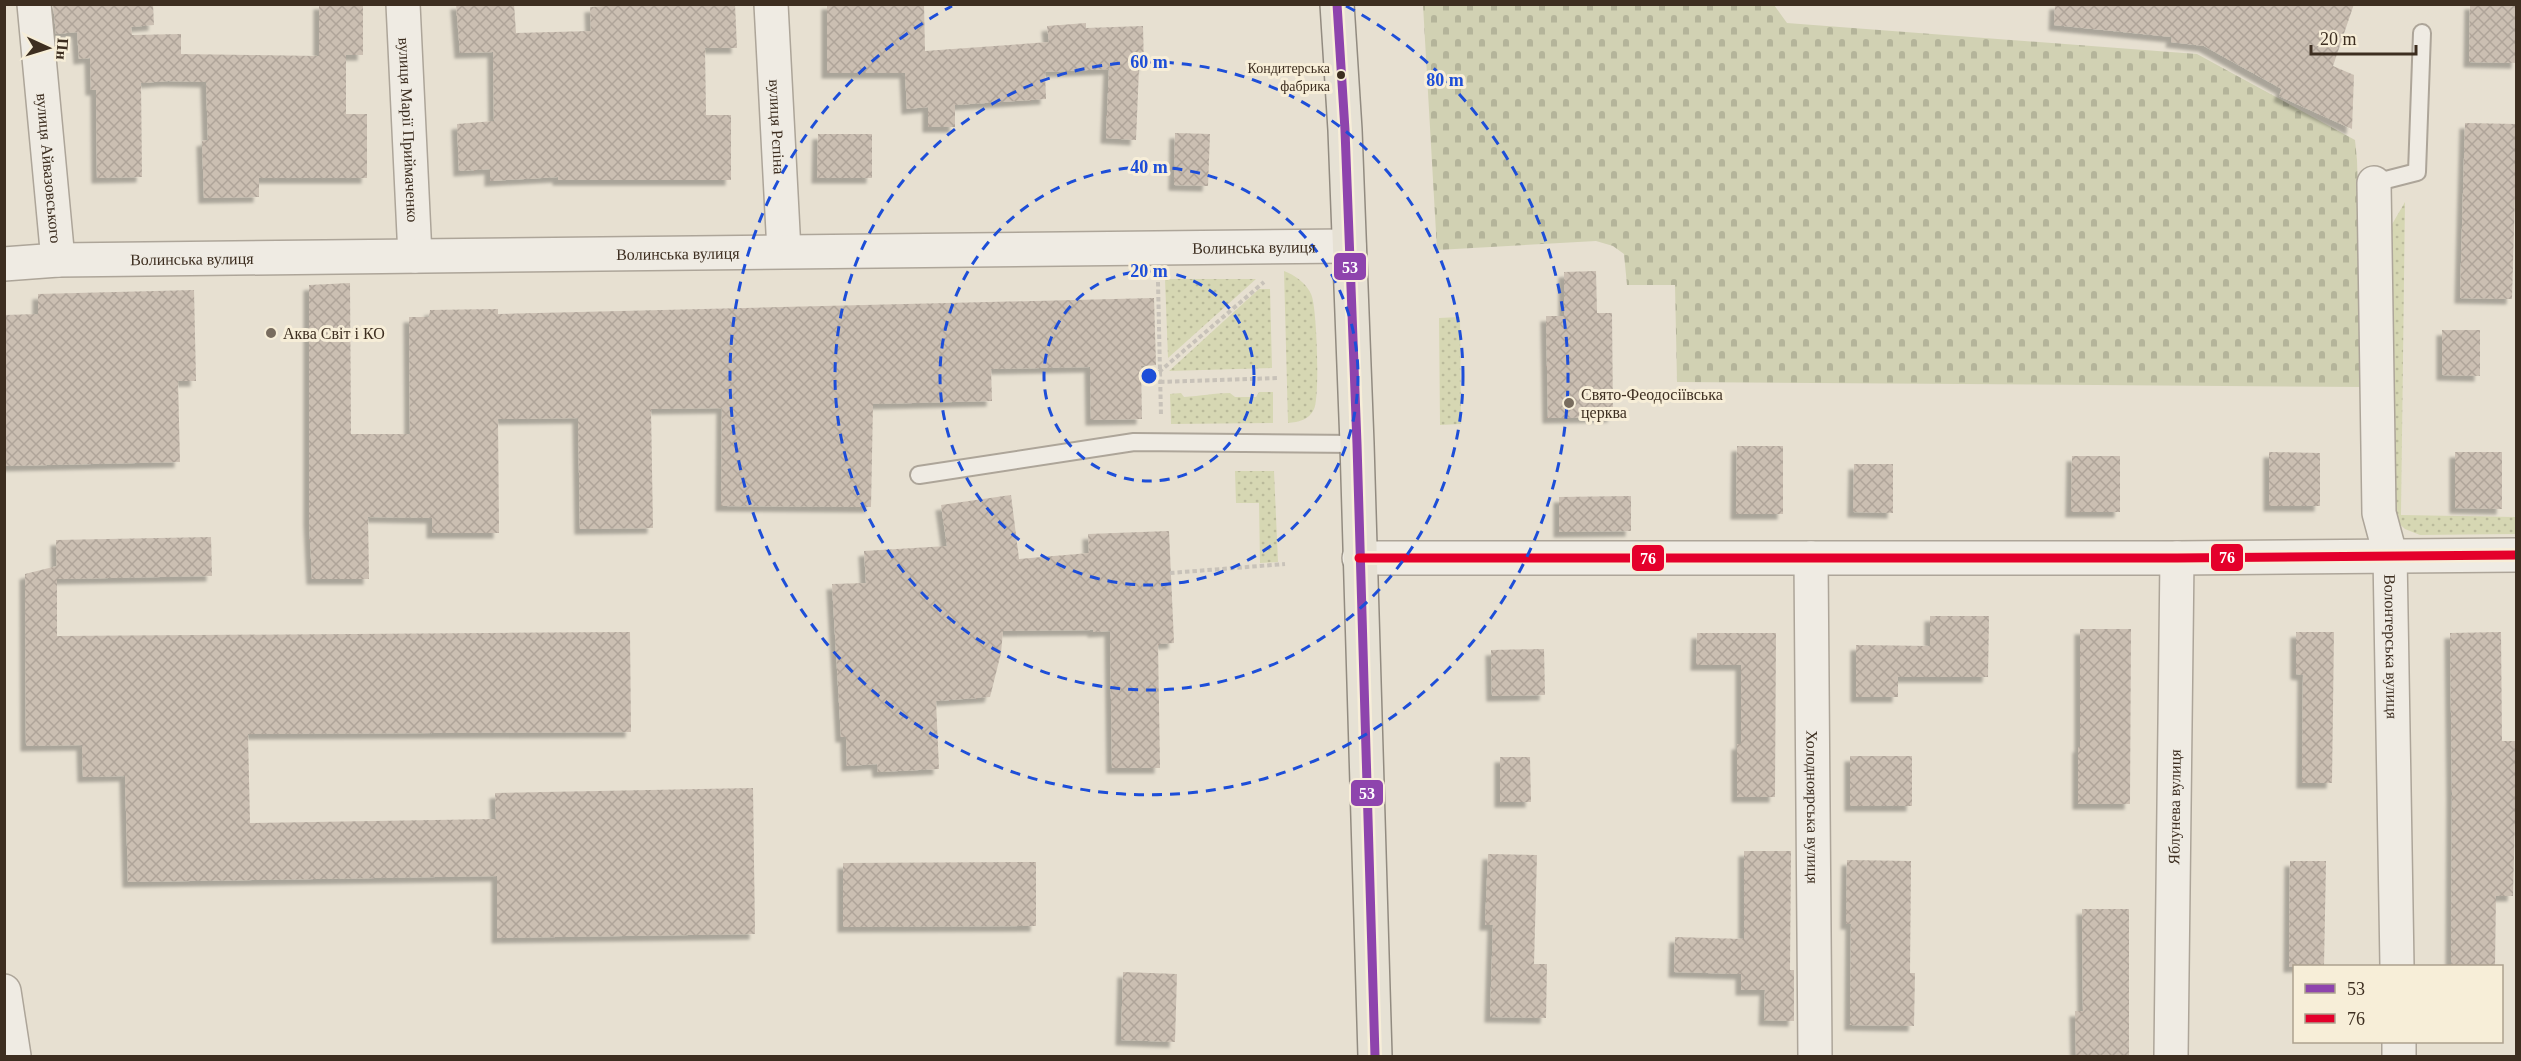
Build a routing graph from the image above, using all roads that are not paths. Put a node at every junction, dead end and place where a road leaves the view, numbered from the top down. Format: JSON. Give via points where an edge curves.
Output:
{"nodes":[{"id":1,"x":34,"y":4,"type":"edge"},
{"id":2,"x":403,"y":4,"type":"edge"},
{"id":3,"x":771,"y":4,"type":"edge"},
{"id":4,"x":1337,"y":4,"type":"edge"},
{"id":5,"x":2422,"y":33,"type":"dead end"},
{"id":6,"x":2374,"y":183,"type":"joint"},
{"id":7,"x":1349,"y":246,"type":"junction"},
{"id":8,"x":784,"y":251,"type":"junction"},
{"id":9,"x":415,"y":256,"type":"junction"},
{"id":10,"x":58,"y":260,"type":"junction"},
{"id":11,"x":4,"y":264,"type":"edge"},
{"id":12,"x":1357,"y":444,"type":"junction"},
{"id":13,"x":919,"y":475,"type":"dead end"},
{"id":14,"x":2390,"y":554,"type":"junction"},
{"id":15,"x":2517,"y":555,"type":"edge"},
{"id":16,"x":1359,"y":558,"type":"junction"},
{"id":17,"x":1810,"y":558,"type":"junction"},
{"id":18,"x":2177,"y":558,"type":"junction"},
{"id":19,"x":2397,"y":965,"type":"edge"},
{"id":20,"x":4,"y":991,"type":"edge"},
{"id":21,"x":14,"y":1056,"type":"edge"},
{"id":22,"x":1375,"y":1056,"type":"edge"},
{"id":23,"x":1815,"y":1056,"type":"edge"},
{"id":24,"x":2171,"y":1056,"type":"edge"}],
"edges":[{"from":1,"to":10,"type":"street","name":"вулиця Айвазовського"},
{"from":2,"to":9,"type":"street","name":"вулиця Марії Приймаченко"},
{"from":3,"to":8,"type":"street","name":"вулиця Рєпіна"},
{"from":4,"to":7,"type":"main road"},
{"from":5,"to":6,"type":"lane","via":[[2417,172]]},
{"from":6,"to":14,"type":"street","name":"Волонтерська вулиця","via":[[2379,513]]},
{"from":7,"to":8,"type":"street","name":"Волинська вулиця"},
{"from":7,"to":12,"type":"main road"},
{"from":8,"to":9,"type":"street","name":"Волинська вулиця"},
{"from":9,"to":10,"type":"street","name":"Волинська вулиця"},
{"from":10,"to":11,"type":"street","name":"Волинська вулиця"},
{"from":12,"to":13,"type":"lane","via":[[1134,442]]},
{"from":12,"to":16,"type":"main road"},
{"from":14,"to":15,"type":"street"},
{"from":14,"to":18,"type":"street"},
{"from":14,"to":19,"type":"street","name":"Волонтерська вулиця"},
{"from":16,"to":17,"type":"street"},
{"from":16,"to":22,"type":"main road"},
{"from":17,"to":18,"type":"street"},
{"from":17,"to":23,"type":"street","name":"Холодноярська вулиця"},
{"from":18,"to":24,"type":"street","name":"Яблунева вулиця"},
{"from":20,"to":21,"type":"street"}]}
